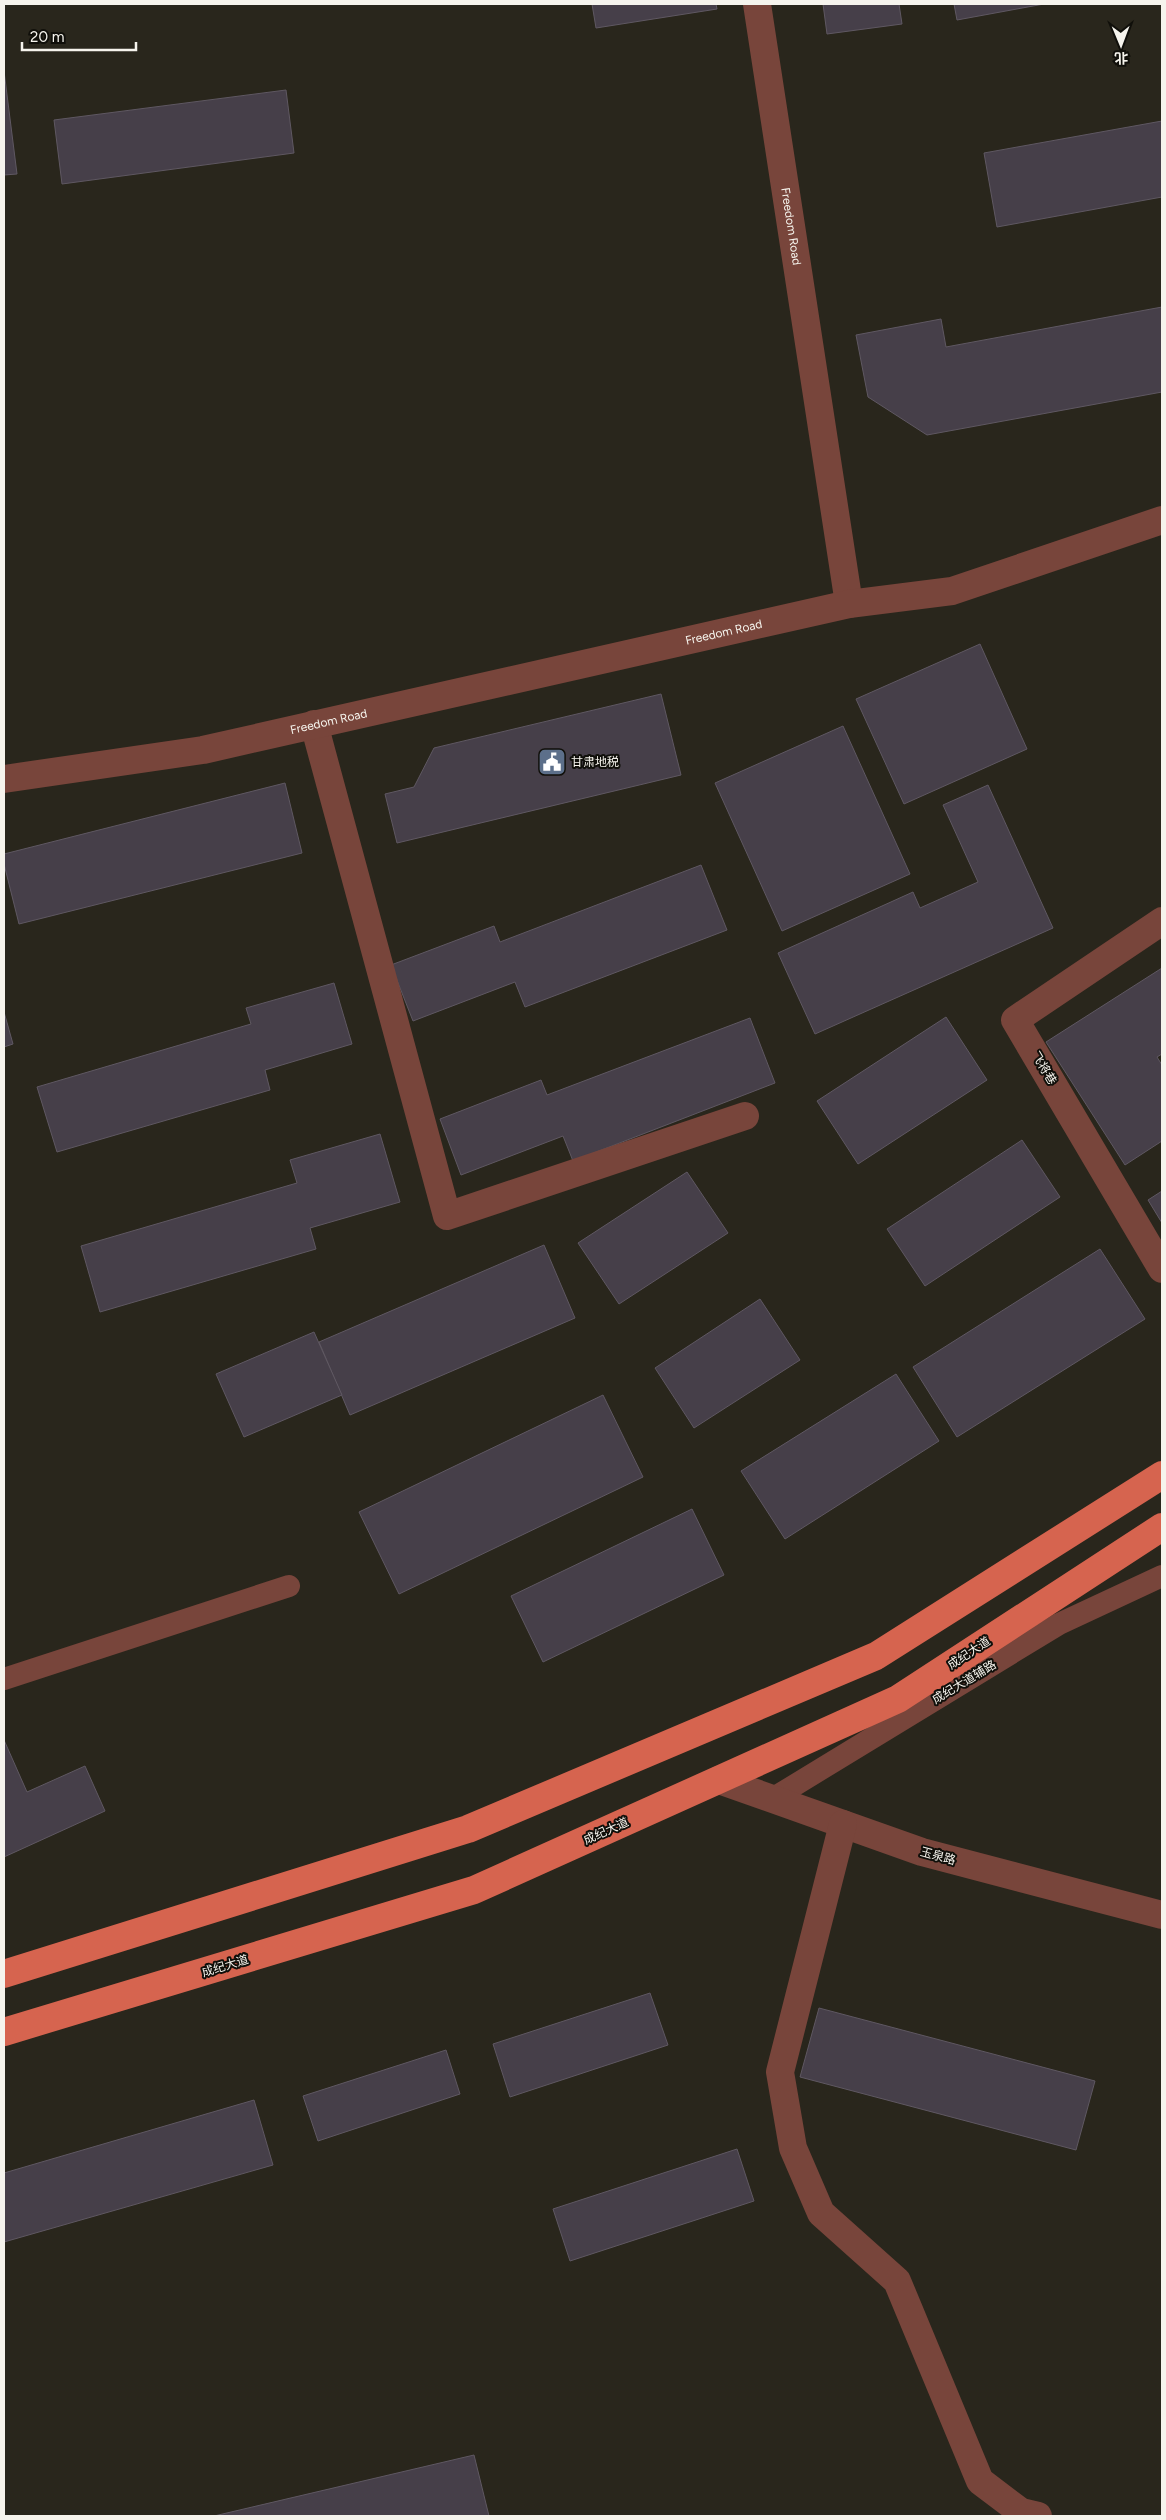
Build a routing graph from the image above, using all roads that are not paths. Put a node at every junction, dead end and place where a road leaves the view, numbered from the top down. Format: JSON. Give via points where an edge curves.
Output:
{"nodes":[{"id":1,"x":757,"y":4,"type":"edge"},
{"id":2,"x":1162,"y":520,"type":"edge"},
{"id":3,"x":849,"y":604,"type":"junction"},
{"id":4,"x":314,"y":724,"type":"junction"},
{"id":5,"x":4,"y":779,"type":"edge"},
{"id":6,"x":1162,"y":921,"type":"edge"},
{"id":7,"x":745,"y":1116,"type":"dead end"},
{"id":8,"x":1162,"y":1269,"type":"edge"},
{"id":9,"x":1162,"y":1474,"type":"edge"},
{"id":10,"x":1162,"y":1527,"type":"edge"},
{"id":11,"x":1162,"y":1576,"type":"edge"},
{"id":12,"x":289,"y":1586,"type":"dead end"},
{"id":13,"x":4,"y":1679,"type":"edge"},
{"id":14,"x":718,"y":1780,"type":"junction"},
{"id":15,"x":772,"y":1799,"type":"junction"},
{"id":16,"x":842,"y":1824,"type":"junction"},
{"id":17,"x":1162,"y":1915,"type":"edge"},
{"id":18,"x":4,"y":1974,"type":"edge"},
{"id":19,"x":4,"y":2032,"type":"edge"},
{"id":20,"x":1038,"y":2516,"type":"edge"}],
"edges":[{"from":1,"to":3,"type":"street","name":"Freedom Road"},
{"from":2,"to":3,"type":"street","via":[[952,591]]},
{"from":3,"to":4,"type":"street","name":"Freedom Road"},
{"from":4,"to":5,"type":"street","name":"Freedom Road","via":[[203,750]]},
{"from":4,"to":7,"type":"street","via":[[447,1216]]},
{"from":6,"to":8,"type":"street","name":"飞将巷","via":[[1015,1020]]},
{"from":9,"to":18,"type":"highway","via":[[876,1656],[468,1830]]},
{"from":10,"to":14,"type":"highway","name":"成纪大道","via":[[898,1699]]},
{"from":11,"to":15,"type":"lane","name":"成纪大道辅路","via":[[1059,1624]]},
{"from":12,"to":13,"type":"lane"},
{"from":14,"to":15,"type":"street","name":"玉泉路"},
{"from":14,"to":19,"type":"highway","name":"成纪大道","via":[[474,1890]]},
{"from":15,"to":16,"type":"street","name":"玉泉路"},
{"from":16,"to":17,"type":"street","name":"玉泉路","via":[[922,1852]]},
{"from":16,"to":20,"type":"street","via":[[780,2072],[793,2148],[821,2213],[897,2281],[980,2481],[1021,2512]]}]}
